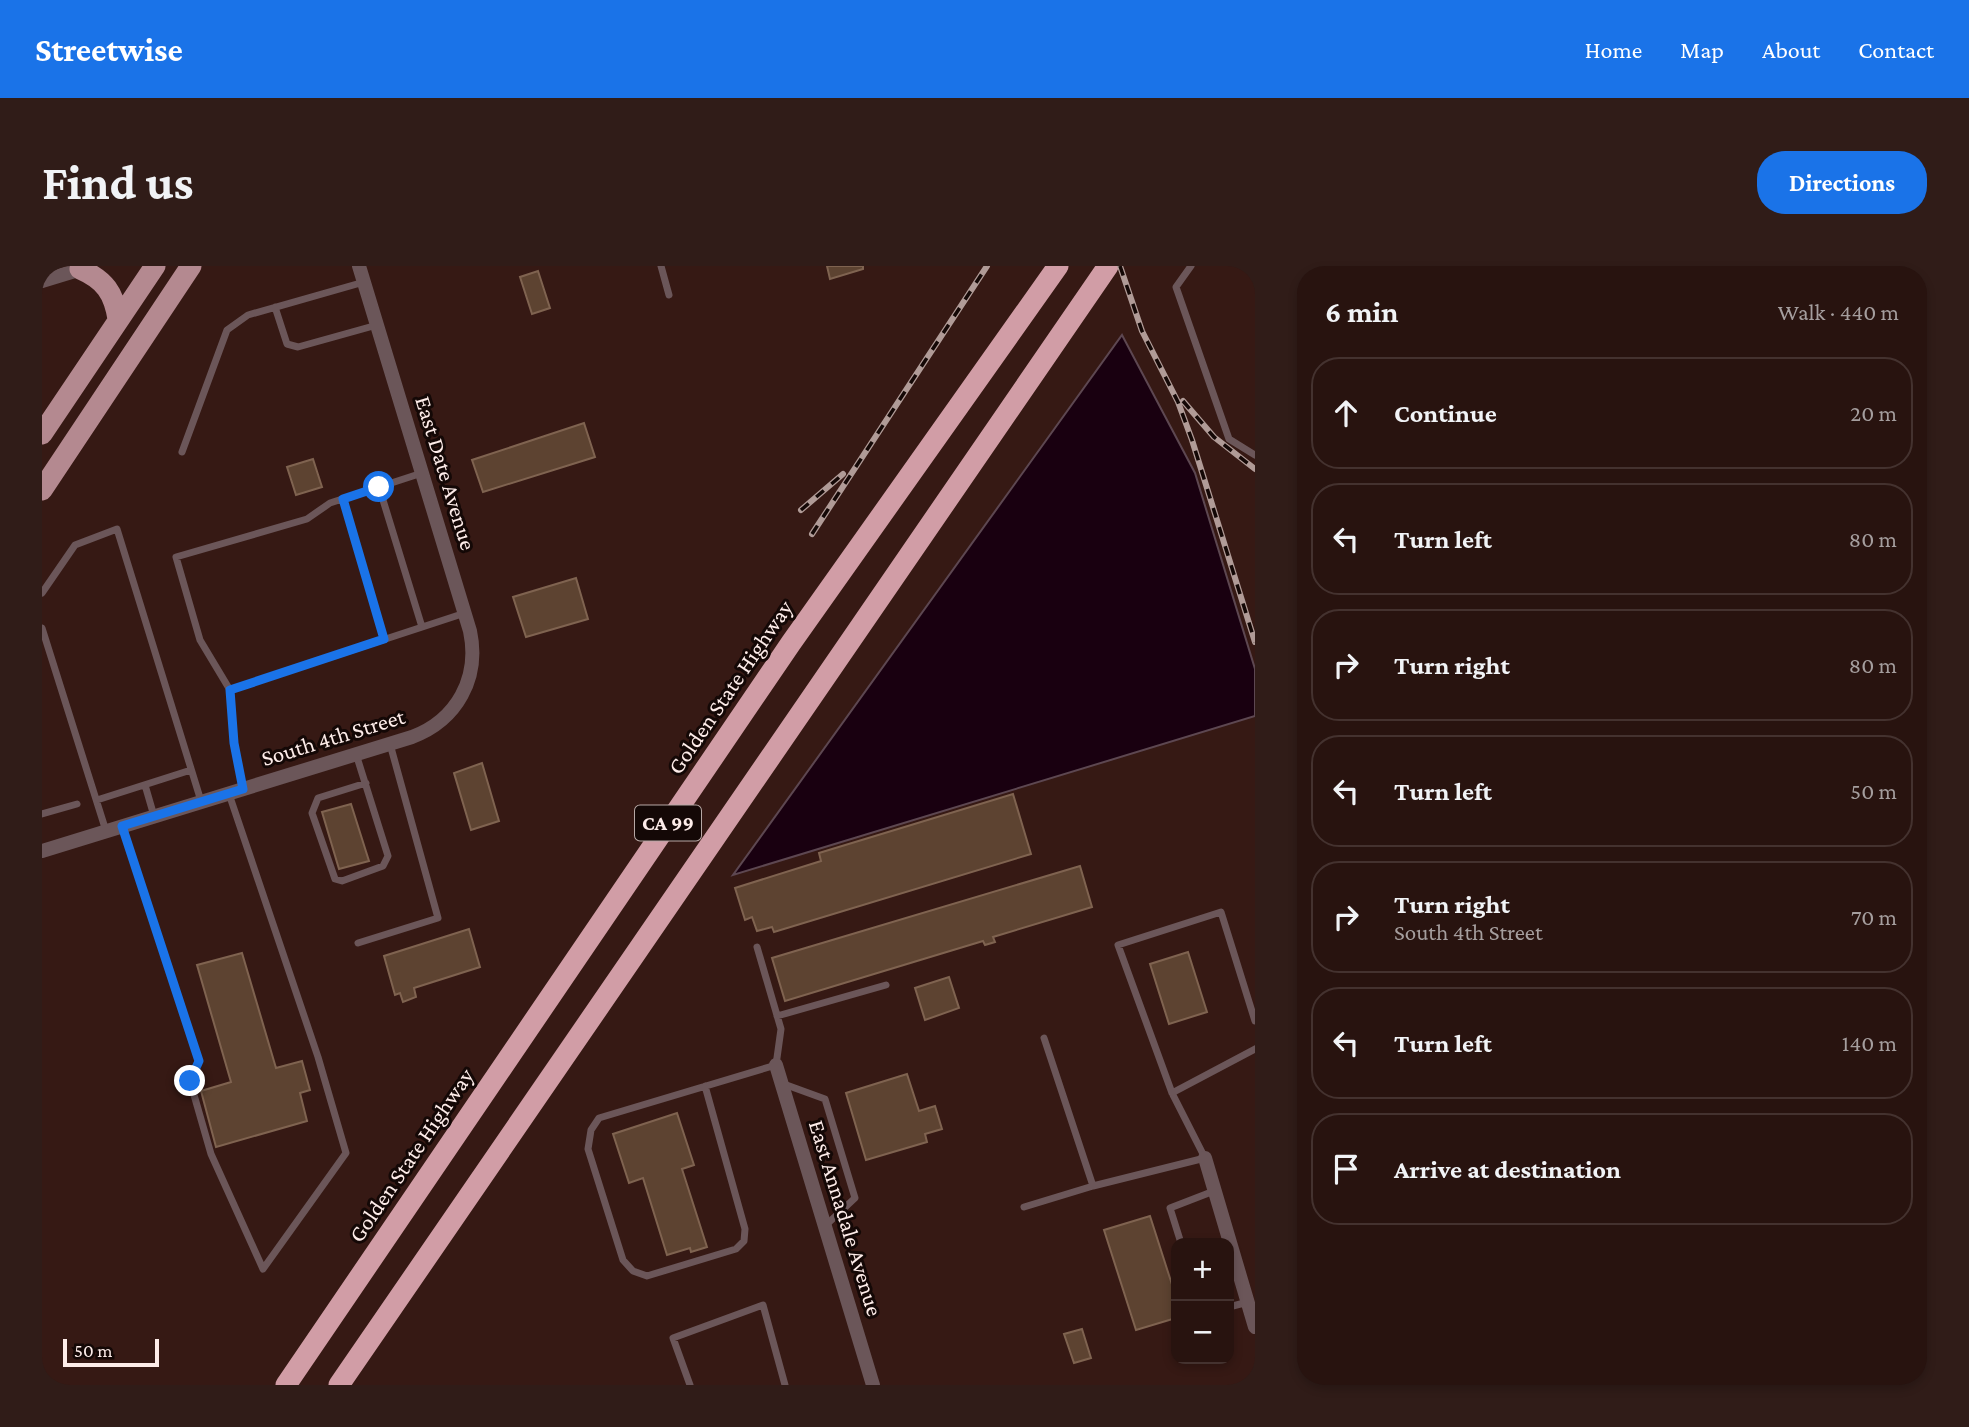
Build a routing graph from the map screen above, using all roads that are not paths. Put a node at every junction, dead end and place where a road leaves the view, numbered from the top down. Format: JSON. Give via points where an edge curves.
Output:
{"nodes":[{"id":1,"x":155,"y":266,"type":"edge"},
{"id":2,"x":191,"y":266,"type":"edge"},
{"id":3,"x":359,"y":266,"type":"edge"},
{"id":4,"x":661,"y":266,"type":"edge"},
{"id":5,"x":1058,"y":266,"type":"edge"},
{"id":6,"x":1108,"y":266,"type":"edge"},
{"id":7,"x":1191,"y":266,"type":"edge"},
{"id":8,"x":85,"y":267,"type":"edge"},
{"id":9,"x":42,"y":281,"type":"edge"},
{"id":10,"x":364,"y":282,"type":"junction"},
{"id":11,"x":669,"y":295,"type":"dead end"},
{"id":12,"x":275,"y":307,"type":"junction"},
{"id":13,"x":118,"y":319,"type":"junction"},
{"id":14,"x":377,"y":325,"type":"junction"},
{"id":15,"x":42,"y":434,"type":"edge"},
{"id":16,"x":182,"y":452,"type":"dead end"},
{"id":17,"x":1255,"y":455,"type":"edge"},
{"id":18,"x":422,"y":473,"type":"junction"},
{"id":19,"x":379,"y":487,"type":"junction"},
{"id":20,"x":42,"y":490,"type":"edge"},
{"id":21,"x":343,"y":499,"type":"junction"},
{"id":22,"x":42,"y":593,"type":"edge"},
{"id":23,"x":465,"y":613,"type":"junction"},
{"id":24,"x":422,"y":627,"type":"junction"},
{"id":25,"x":42,"y":628,"type":"edge"},
{"id":26,"x":384,"y":639,"type":"junction"},
{"id":27,"x":230,"y":690,"type":"junction"},
{"id":28,"x":463,"y":695,"type":"joint"},
{"id":29,"x":390,"y":744,"type":"junction"},
{"id":30,"x":356,"y":754,"type":"junction"},
{"id":31,"x":191,"y":770,"type":"junction"},
{"id":32,"x":366,"y":783,"type":"junction"},
{"id":33,"x":145,"y":785,"type":"junction"},
{"id":34,"x":236,"y":791,"type":"junction"},
{"id":35,"x":97,"y":800,"type":"junction"},
{"id":36,"x":201,"y":802,"type":"junction"},
{"id":37,"x":77,"y":804,"type":"dead end"},
{"id":38,"x":42,"y":814,"type":"edge"},
{"id":39,"x":154,"y":816,"type":"junction"},
{"id":40,"x":122,"y":826,"type":"junction"},
{"id":41,"x":106,"y":831,"type":"junction"},
{"id":42,"x":42,"y":849,"type":"edge"},
{"id":43,"x":358,"y":943,"type":"dead end"},
{"id":44,"x":757,"y":947,"type":"dead end"},
{"id":45,"x":886,"y":985,"type":"dead end"},
{"id":46,"x":777,"y":1016,"type":"junction"},
{"id":47,"x":1255,"y":1021,"type":"edge"},
{"id":48,"x":1044,"y":1038,"type":"dead end"},
{"id":49,"x":1255,"y":1049,"type":"edge"},
{"id":50,"x":776,"y":1065,"type":"junction"},
{"id":51,"x":781,"y":1083,"type":"junction"},
{"id":52,"x":705,"y":1086,"type":"junction"},
{"id":53,"x":1172,"y":1093,"type":"junction"},
{"id":54,"x":1205,"y":1158,"type":"junction"},
{"id":55,"x":1093,"y":1186,"type":"junction"},
{"id":56,"x":1215,"y":1191,"type":"junction"},
{"id":57,"x":1024,"y":1207,"type":"dead end"},
{"id":58,"x":825,"y":1226,"type":"junction"},
{"id":59,"x":1179,"y":1238,"type":"edge"},
{"id":60,"x":1248,"y":1302,"type":"junction"},
{"id":61,"x":1234,"y":1306,"type":"edge"},
{"id":62,"x":1255,"y":1327,"type":"edge"},
{"id":63,"x":286,"y":1385,"type":"edge"},
{"id":64,"x":339,"y":1385,"type":"edge"},
{"id":65,"x":690,"y":1385,"type":"edge"},
{"id":66,"x":785,"y":1385,"type":"edge"},
{"id":67,"x":873,"y":1385,"type":"edge"}],
"edges":[{"from":1,"to":13,"type":"main road"},
{"from":2,"to":20,"type":"main road"},
{"from":3,"to":10,"type":"street","name":"East Date Avenue"},
{"from":4,"to":11,"type":"lane"},
{"from":5,"to":63,"type":"highway","name":"Golden State Highway","number":"CA 99","via":[[791,643]]},
{"from":6,"to":64,"type":"highway","number":"CA 99"},
{"from":7,"to":17,"type":"lane","via":[[1176,287],[1229,439]]},
{"from":8,"to":9,"type":"street"},
{"from":8,"to":13,"type":"main road","via":[[106,284]]},
{"from":10,"to":12,"type":"lane"},
{"from":10,"to":14,"type":"street","name":"East Date Avenue"},
{"from":12,"to":14,"type":"lane","via":[[287,344],[298,347]]},
{"from":12,"to":16,"type":"lane","via":[[248,315],[227,330]]},
{"from":13,"to":15,"type":"main road"},
{"from":14,"to":18,"type":"street","name":"East Date Avenue"},
{"from":18,"to":19,"type":"lane"},
{"from":18,"to":23,"type":"street","name":"East Date Avenue"},
{"from":19,"to":21,"type":"lane"},
{"from":19,"to":24,"type":"lane"},
{"from":21,"to":26,"type":"lane"},
{"from":21,"to":27,"type":"lane","via":[[307,519],[176,557],[200,640]]},
{"from":22,"to":31,"type":"lane","via":[[75,545],[117,529]]},
{"from":23,"to":24,"type":"lane"},
{"from":23,"to":28,"type":"street","name":"East Date Avenue","via":[[473,655]]},
{"from":24,"to":26,"type":"lane"},
{"from":25,"to":35,"type":"lane"},
{"from":26,"to":27,"type":"lane"},
{"from":27,"to":34,"type":"lane"},
{"from":28,"to":29,"type":"street","name":"South 4th Street","via":[[435,726]]},
{"from":29,"to":30,"type":"street","name":"South 4th Street"},
{"from":29,"to":43,"type":"lane","via":[[438,918]]},
{"from":30,"to":32,"type":"lane"},
{"from":30,"to":34,"type":"street","name":"South 4th Street"},
{"from":31,"to":33,"type":"lane"},
{"from":31,"to":36,"type":"lane"},
{"from":32,"to":32,"type":"lane","via":[[388,856],[383,866],[342,881],[335,879],[313,806],[318,798]]},
{"from":33,"to":35,"type":"lane"},
{"from":33,"to":39,"type":"lane"},
{"from":34,"to":36,"type":"street","name":"South 4th Street"},
{"from":34,"to":40,"type":"lane","via":[[346,1153],[263,1269],[211,1154],[190,1081],[199,1061]]},
{"from":35,"to":41,"type":"lane"},
{"from":36,"to":39,"type":"street","name":"South 4th Street"},
{"from":37,"to":38,"type":"lane"},
{"from":39,"to":40,"type":"street","name":"South 4th Street"},
{"from":40,"to":41,"type":"street","name":"South 4th Street"},
{"from":41,"to":42,"type":"street","name":"South 4th Street"},
{"from":44,"to":46,"type":"lane"},
{"from":45,"to":46,"type":"lane"},
{"from":46,"to":50,"type":"lane","via":[[781,1029]]},
{"from":47,"to":53,"type":"lane","via":[[1222,912],[1118,945]]},
{"from":48,"to":55,"type":"lane"},
{"from":49,"to":53,"type":"lane"},
{"from":50,"to":51,"type":"street","name":"East Annadale Avenue"},
{"from":50,"to":52,"type":"lane"},
{"from":51,"to":58,"type":"street","name":"East Annadale Avenue"},
{"from":51,"to":58,"type":"lane","via":[[825,1099],[855,1198]]},
{"from":52,"to":52,"type":"lane","via":[[599,1118],[591,1130],[588,1149],[623,1260],[633,1271],[647,1276],[736,1250],[744,1241],[745,1228]]},
{"from":53,"to":54,"type":"lane"},
{"from":54,"to":55,"type":"lane"},
{"from":54,"to":56,"type":"street"},
{"from":55,"to":57,"type":"lane"},
{"from":56,"to":59,"type":"lane","via":[[1170,1208]]},
{"from":56,"to":60,"type":"street"},
{"from":58,"to":67,"type":"street","name":"East Annadale Avenue"},
{"from":60,"to":61,"type":"lane"},
{"from":60,"to":62,"type":"street"},
{"from":65,"to":66,"type":"lane","via":[[673,1338],[763,1306]]}]}
